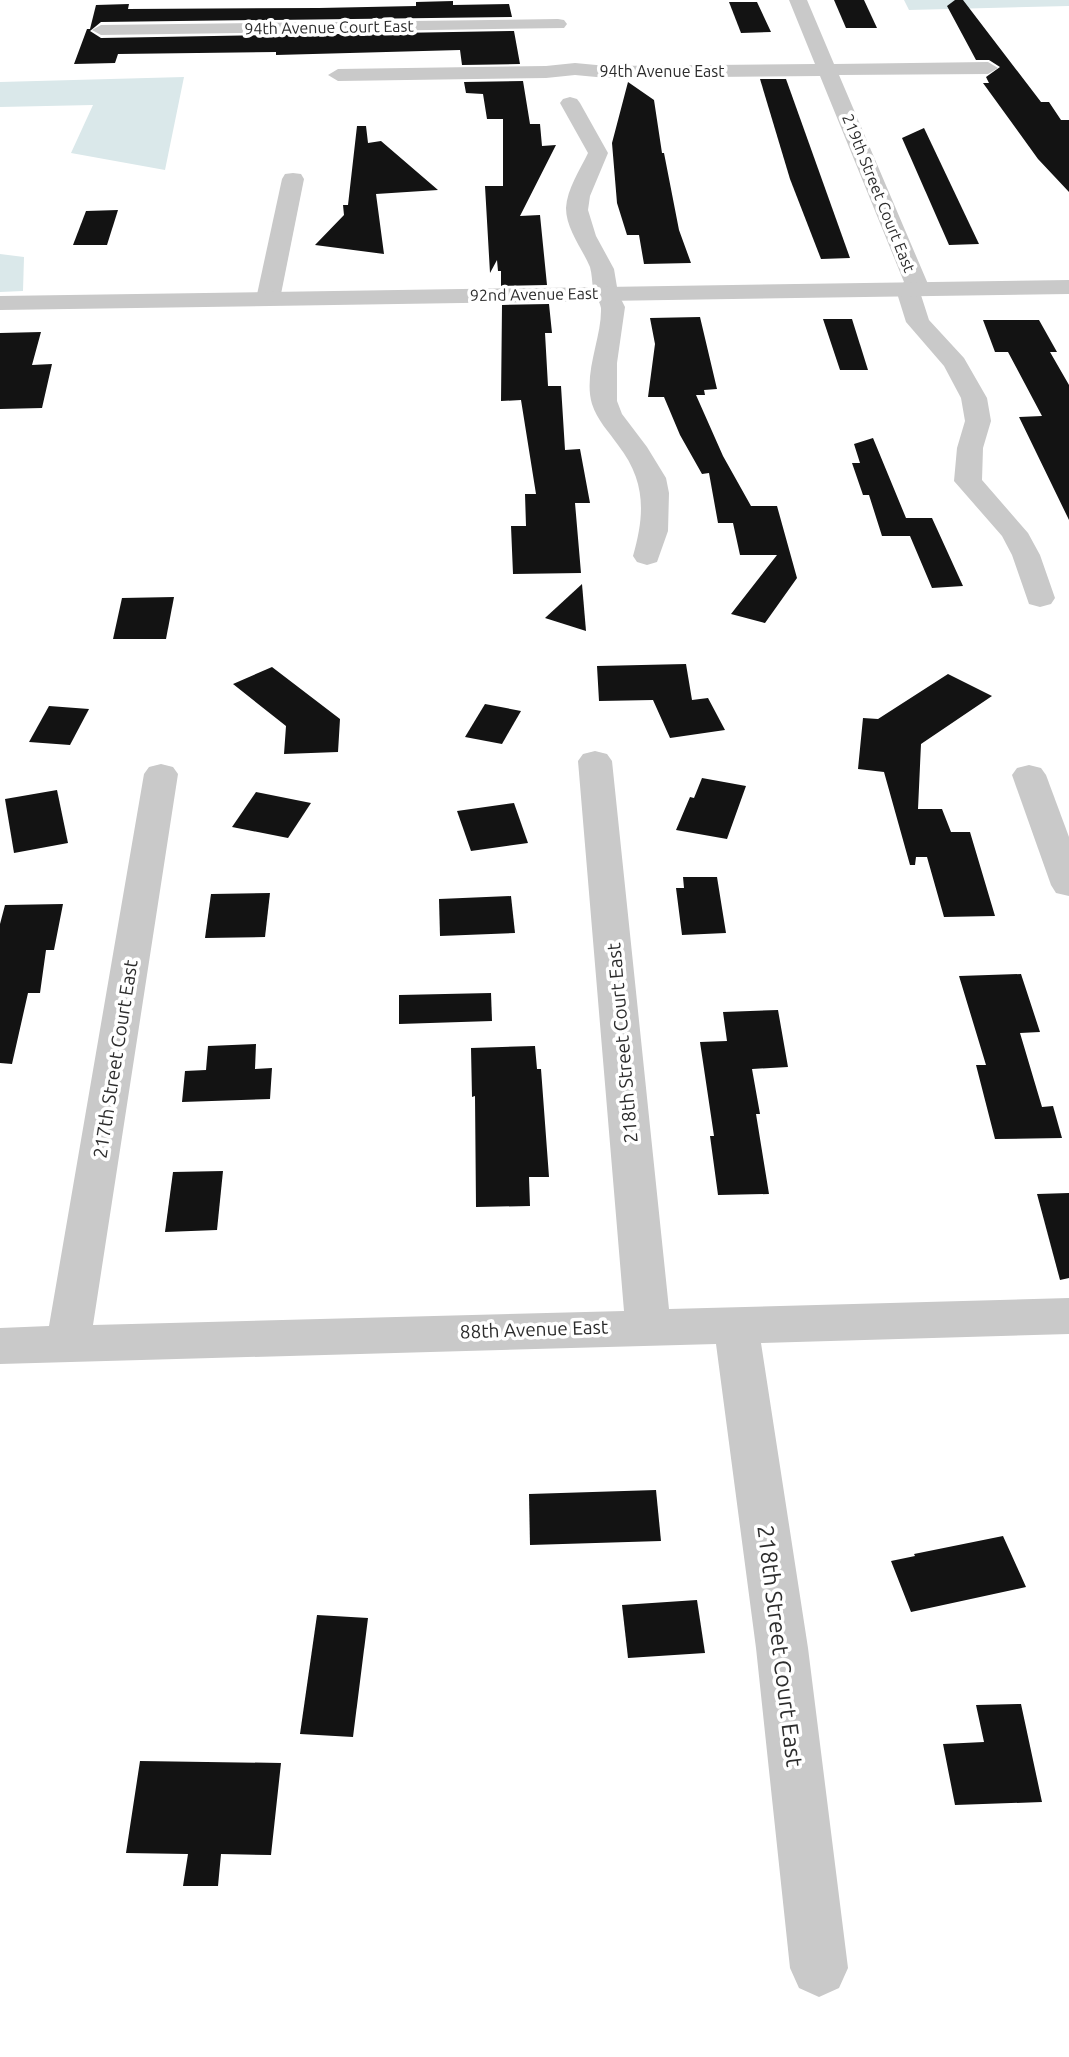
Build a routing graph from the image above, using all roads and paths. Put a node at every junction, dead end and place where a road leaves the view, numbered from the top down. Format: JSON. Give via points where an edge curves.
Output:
{"nodes":[{"id":1,"x":554,"y":0,"type":"edge"},
{"id":2,"x":798,"y":0,"type":"edge"},
{"id":3,"x":558,"y":24,"type":"junction"},
{"id":4,"x":101,"y":30,"type":"dead end"},
{"id":5,"x":988,"y":68,"type":"dead end"},
{"id":6,"x":575,"y":69,"type":"junction"},
{"id":7,"x":827,"y":70,"type":"junction"},
{"id":8,"x":338,"y":75,"type":"dead end"},
{"id":9,"x":570,"y":103,"type":"dead end"},
{"id":10,"x":293,"y":179,"type":"dead end"},
{"id":11,"x":1069,"y":287,"type":"edge"},
{"id":12,"x":908,"y":290,"type":"junction"},
{"id":13,"x":606,"y":293,"type":"junction"},
{"id":14,"x":268,"y":299,"type":"junction"},
{"id":15,"x":0,"y":303,"type":"edge"},
{"id":16,"x":647,"y":556,"type":"dead end"},
{"id":17,"x":1040,"y":598,"type":"dead end"},
{"id":18,"x":596,"y":761,"type":"dead end"},
{"id":19,"x":161,"y":774,"type":"dead end"},
{"id":20,"x":1029,"y":775,"type":"dead end"},
{"id":21,"x":1069,"y":885,"type":"edge"},
{"id":22,"x":1069,"y":1316,"type":"edge"},
{"id":23,"x":736,"y":1325,"type":"junction"},
{"id":24,"x":648,"y":1326,"type":"junction"},
{"id":25,"x":68,"y":1344,"type":"junction"},
{"id":26,"x":0,"y":1346,"type":"edge"},
{"id":27,"x":819,"y":1968,"type":"dead end"}],
"edges":[{"from":1,"to":3,"type":"street"},
{"from":2,"to":7,"type":"street","name":"219th Street Court East"},
{"from":3,"to":4,"type":"street","name":"94th Avenue Court East"},
{"from":3,"to":6,"type":"street","via":[[566,61]]},
{"from":5,"to":7,"type":"street","name":"94th Avenue East"},
{"from":6,"to":7,"type":"street","name":"94th Avenue East"},
{"from":6,"to":8,"type":"street","name":"94th Avenue East"},
{"from":7,"to":12,"type":"street","name":"219th Street Court East","via":[[916,284]]},
{"from":9,"to":13,"type":"street","via":[[598,153],[577,210],[602,269]]},
{"from":10,"to":14,"type":"street"},
{"from":11,"to":12,"type":"street","name":"92nd Avenue East"},
{"from":12,"to":13,"type":"street","name":"92nd Avenue East"},
{"from":12,"to":17,"type":"street","name":"219th Street Court East","via":[[918,322],[955,363],[974,398],[978,421],[968,481],[1014,534]]},
{"from":13,"to":14,"type":"street","name":"92nd Avenue East"},
{"from":13,"to":16,"type":"street","via":[[612,307],[604,401],[652,478],[654,531]]},
{"from":14,"to":15,"type":"street","name":"92nd Avenue East"},
{"from":18,"to":24,"type":"street","name":"218th Street Court East"},
{"from":19,"to":25,"type":"street","name":"217th Street Court East"},
{"from":20,"to":21,"type":"street"},
{"from":22,"to":23,"type":"street","name":"88th Avenue East"},
{"from":23,"to":24,"type":"street","name":"88th Avenue East"},
{"from":23,"to":27,"type":"street","name":"218th Street Court East","via":[[782,1648]]},
{"from":24,"to":25,"type":"street","name":"88th Avenue East"},
{"from":25,"to":26,"type":"street","name":"88th Avenue East"}]}
